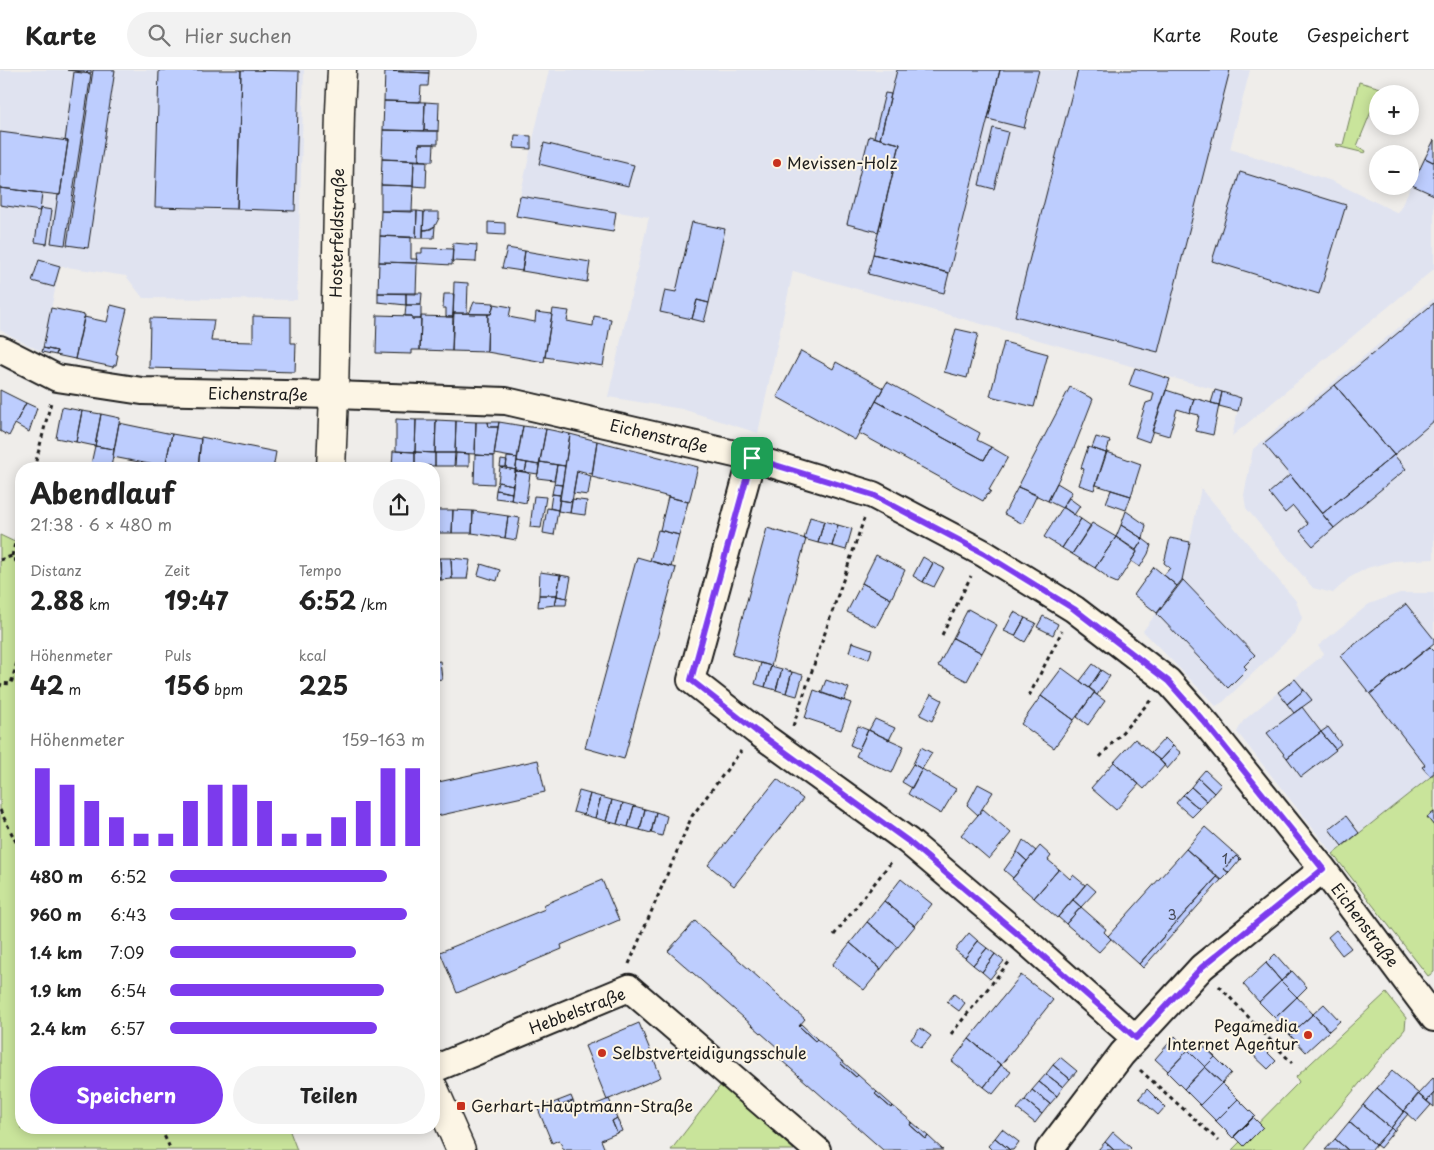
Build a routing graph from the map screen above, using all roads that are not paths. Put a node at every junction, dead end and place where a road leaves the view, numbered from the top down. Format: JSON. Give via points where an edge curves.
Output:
{"nodes":[{"id":1,"x":342,"y":70,"type":"edge"},
{"id":2,"x":0,"y":349,"type":"edge"},
{"id":3,"x":334,"y":395,"type":"junction"},
{"id":4,"x":752,"y":458,"type":"junction"},
{"id":5,"x":331,"y":462,"type":"edge"},
{"id":6,"x":1323,"y":869,"type":"junction"},
{"id":7,"x":1434,"y":1018,"type":"edge"},
{"id":8,"x":1129,"y":1046,"type":"junction"},
{"id":9,"x":440,"y":1067,"type":"edge"},
{"id":10,"x":440,"y":1103,"type":"edge"},
{"id":11,"x":461,"y":1150,"type":"edge"},
{"id":12,"x":817,"y":1150,"type":"edge"},
{"id":13,"x":1049,"y":1150,"type":"edge"}],
"edges":[{"from":1,"to":3,"type":"street","name":"Hosterfeldstraße"},
{"from":2,"to":3,"type":"street","name":"Eichenstraße","via":[[57,378],[142,391]]},
{"from":3,"to":4,"type":"street","name":"Eichenstraße","via":[[506,401]]},
{"from":3,"to":5,"type":"street"},
{"from":4,"to":6,"type":"street","name":"Eichenstraße","via":[[873,495],[983,553],[1074,609],[1168,681]]},
{"from":4,"to":8,"type":"street","via":[[691,680],[908,841],[1026,941]]},
{"from":6,"to":7,"type":"street","name":"Eichenstraße"},
{"from":6,"to":8,"type":"street","via":[[1202,967]]},
{"from":8,"to":13,"type":"street"},
{"from":9,"to":12,"type":"street","name":"Hebbelstraße","via":[[629,988]]},
{"from":10,"to":11,"type":"street"}]}
